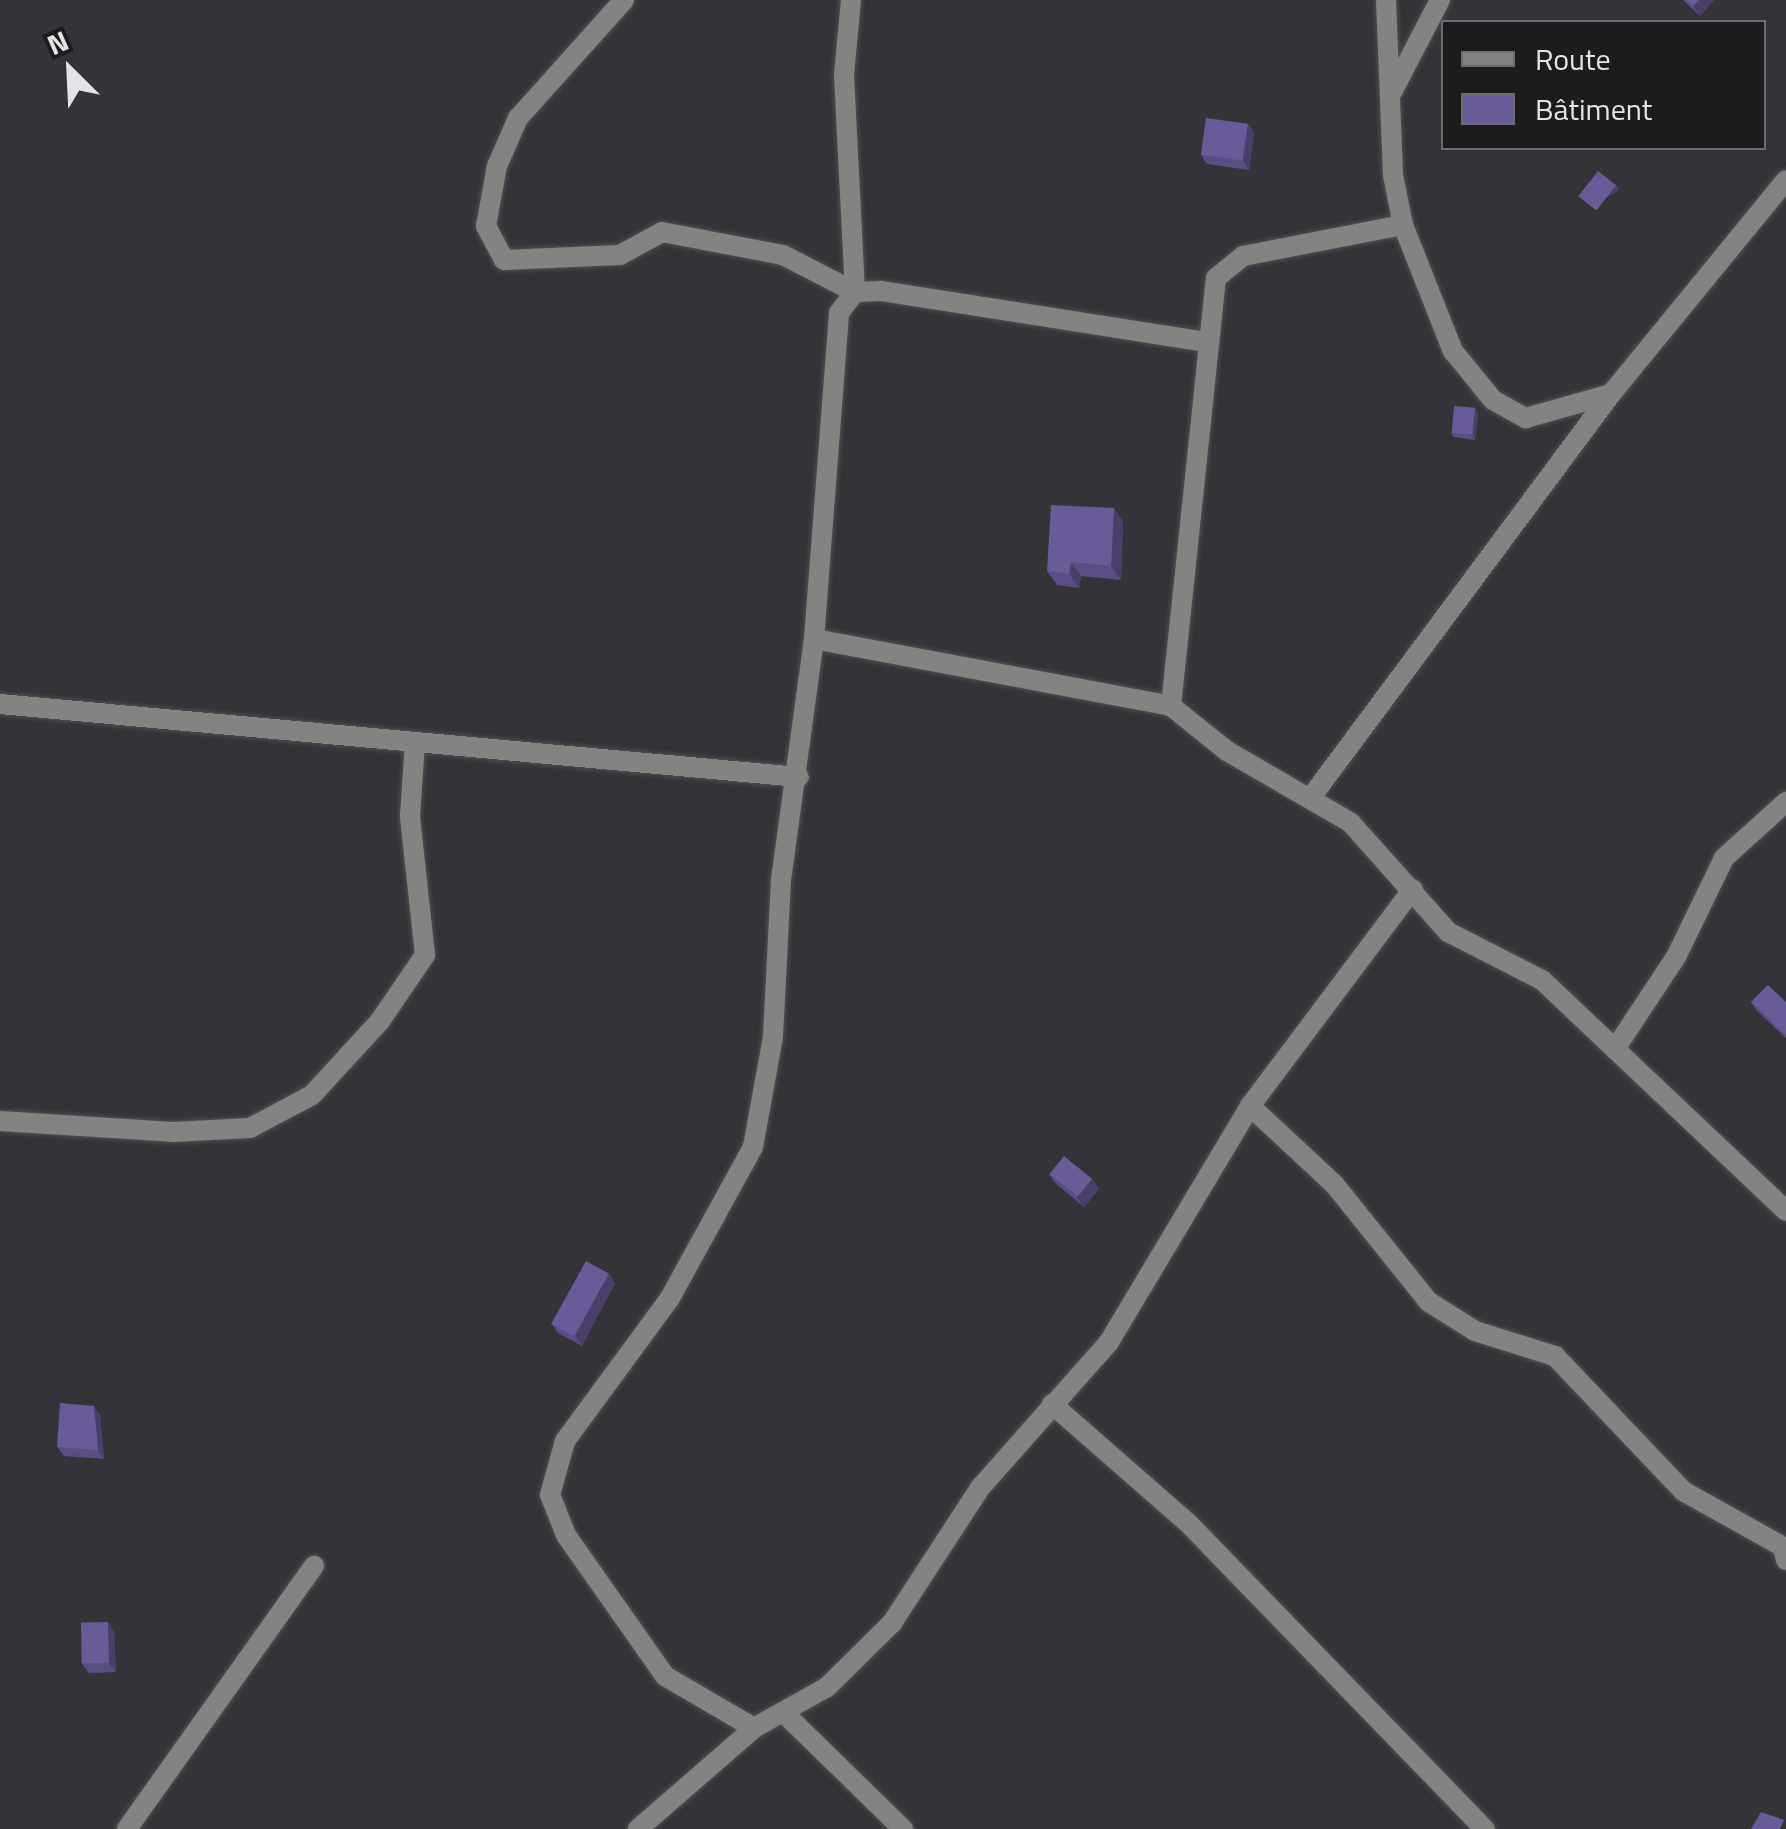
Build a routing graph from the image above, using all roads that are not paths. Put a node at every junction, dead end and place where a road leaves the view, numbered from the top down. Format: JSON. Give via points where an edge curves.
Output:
{"nodes":[{"id":1,"x":624,"y":0,"type":"edge"},
{"id":2,"x":851,"y":0,"type":"edge"},
{"id":3,"x":1386,"y":0,"type":"edge"},
{"id":4,"x":1440,"y":0,"type":"edge"},
{"id":5,"x":1389,"y":98,"type":"junction"},
{"id":6,"x":1786,"y":180,"type":"edge"},
{"id":7,"x":1403,"y":225,"type":"junction"},
{"id":8,"x":855,"y":292,"type":"junction"},
{"id":9,"x":1205,"y":342,"type":"junction"},
{"id":10,"x":1612,"y":394,"type":"junction"},
{"id":11,"x":814,"y":639,"type":"junction"},
{"id":12,"x":0,"y":704,"type":"edge"},
{"id":13,"x":1171,"y":706,"type":"junction"},
{"id":14,"x":415,"y":742,"type":"junction"},
{"id":15,"x":799,"y":777,"type":"junction"},
{"id":16,"x":1312,"y":796,"type":"junction"},
{"id":17,"x":1786,"y":802,"type":"edge"},
{"id":18,"x":1413,"y":889,"type":"junction"},
{"id":19,"x":1615,"y":1049,"type":"junction"},
{"id":20,"x":1250,"y":1106,"type":"junction"},
{"id":21,"x":0,"y":1121,"type":"edge"},
{"id":22,"x":1786,"y":1212,"type":"edge"},
{"id":23,"x":1052,"y":1404,"type":"junction"},
{"id":24,"x":1786,"y":1560,"type":"edge"},
{"id":25,"x":314,"y":1566,"type":"dead end"},
{"id":26,"x":782,"y":1712,"type":"junction"},
{"id":27,"x":754,"y":1728,"type":"junction"},
{"id":28,"x":127,"y":1829,"type":"edge"},
{"id":29,"x":638,"y":1829,"type":"edge"},
{"id":30,"x":904,"y":1829,"type":"edge"},
{"id":31,"x":1486,"y":1829,"type":"edge"}],
"edges":[{"from":1,"to":8,"type":"street","via":[[518,118],[498,166],[486,226],[504,260],[620,255],[662,232],[783,255]]},
{"from":2,"to":8,"type":"street","via":[[844,75]]},
{"from":3,"to":5,"type":"street"},
{"from":4,"to":5,"type":"street"},
{"from":5,"to":7,"type":"street"},
{"from":6,"to":10,"type":"street"},
{"from":7,"to":9,"type":"street","via":[[1243,256],[1216,278]]},
{"from":7,"to":10,"type":"street","via":[[1453,351],[1494,400],[1526,418]]},
{"from":8,"to":9,"type":"street","via":[[881,290]]},
{"from":8,"to":11,"type":"street","via":[[839,313]]},
{"from":9,"to":13,"type":"street"},
{"from":10,"to":16,"type":"street"},
{"from":11,"to":13,"type":"street"},
{"from":11,"to":15,"type":"street"},
{"from":12,"to":14,"type":"street"},
{"from":13,"to":16,"type":"street","via":[[1227,750]]},
{"from":14,"to":15,"type":"street"},
{"from":14,"to":21,"type":"street","via":[[410,816],[425,955],[380,1022],[312,1096],[250,1128],[174,1132]]},
{"from":15,"to":27,"type":"street","via":[[781,880],[773,1037],[753,1148],[670,1298],[566,1441],[550,1494],[566,1535],[666,1676]]},
{"from":16,"to":18,"type":"street","via":[[1351,823]]},
{"from":17,"to":19,"type":"street","via":[[1724,858],[1676,957]]},
{"from":18,"to":19,"type":"street","via":[[1448,932],[1542,980]]},
{"from":18,"to":20,"type":"street"},
{"from":19,"to":22,"type":"street"},
{"from":20,"to":23,"type":"street","via":[[1109,1342]]},
{"from":20,"to":24,"type":"street","via":[[1334,1184],[1429,1302],[1475,1331],[1554,1356],[1683,1492],[1783,1547]]},
{"from":23,"to":26,"type":"street","via":[[980,1488],[892,1623],[826,1687]]},
{"from":23,"to":31,"type":"street","via":[[1200,1535]]},
{"from":25,"to":28,"type":"street"},
{"from":26,"to":27,"type":"street"},
{"from":26,"to":30,"type":"street"},
{"from":27,"to":29,"type":"street"}]}
